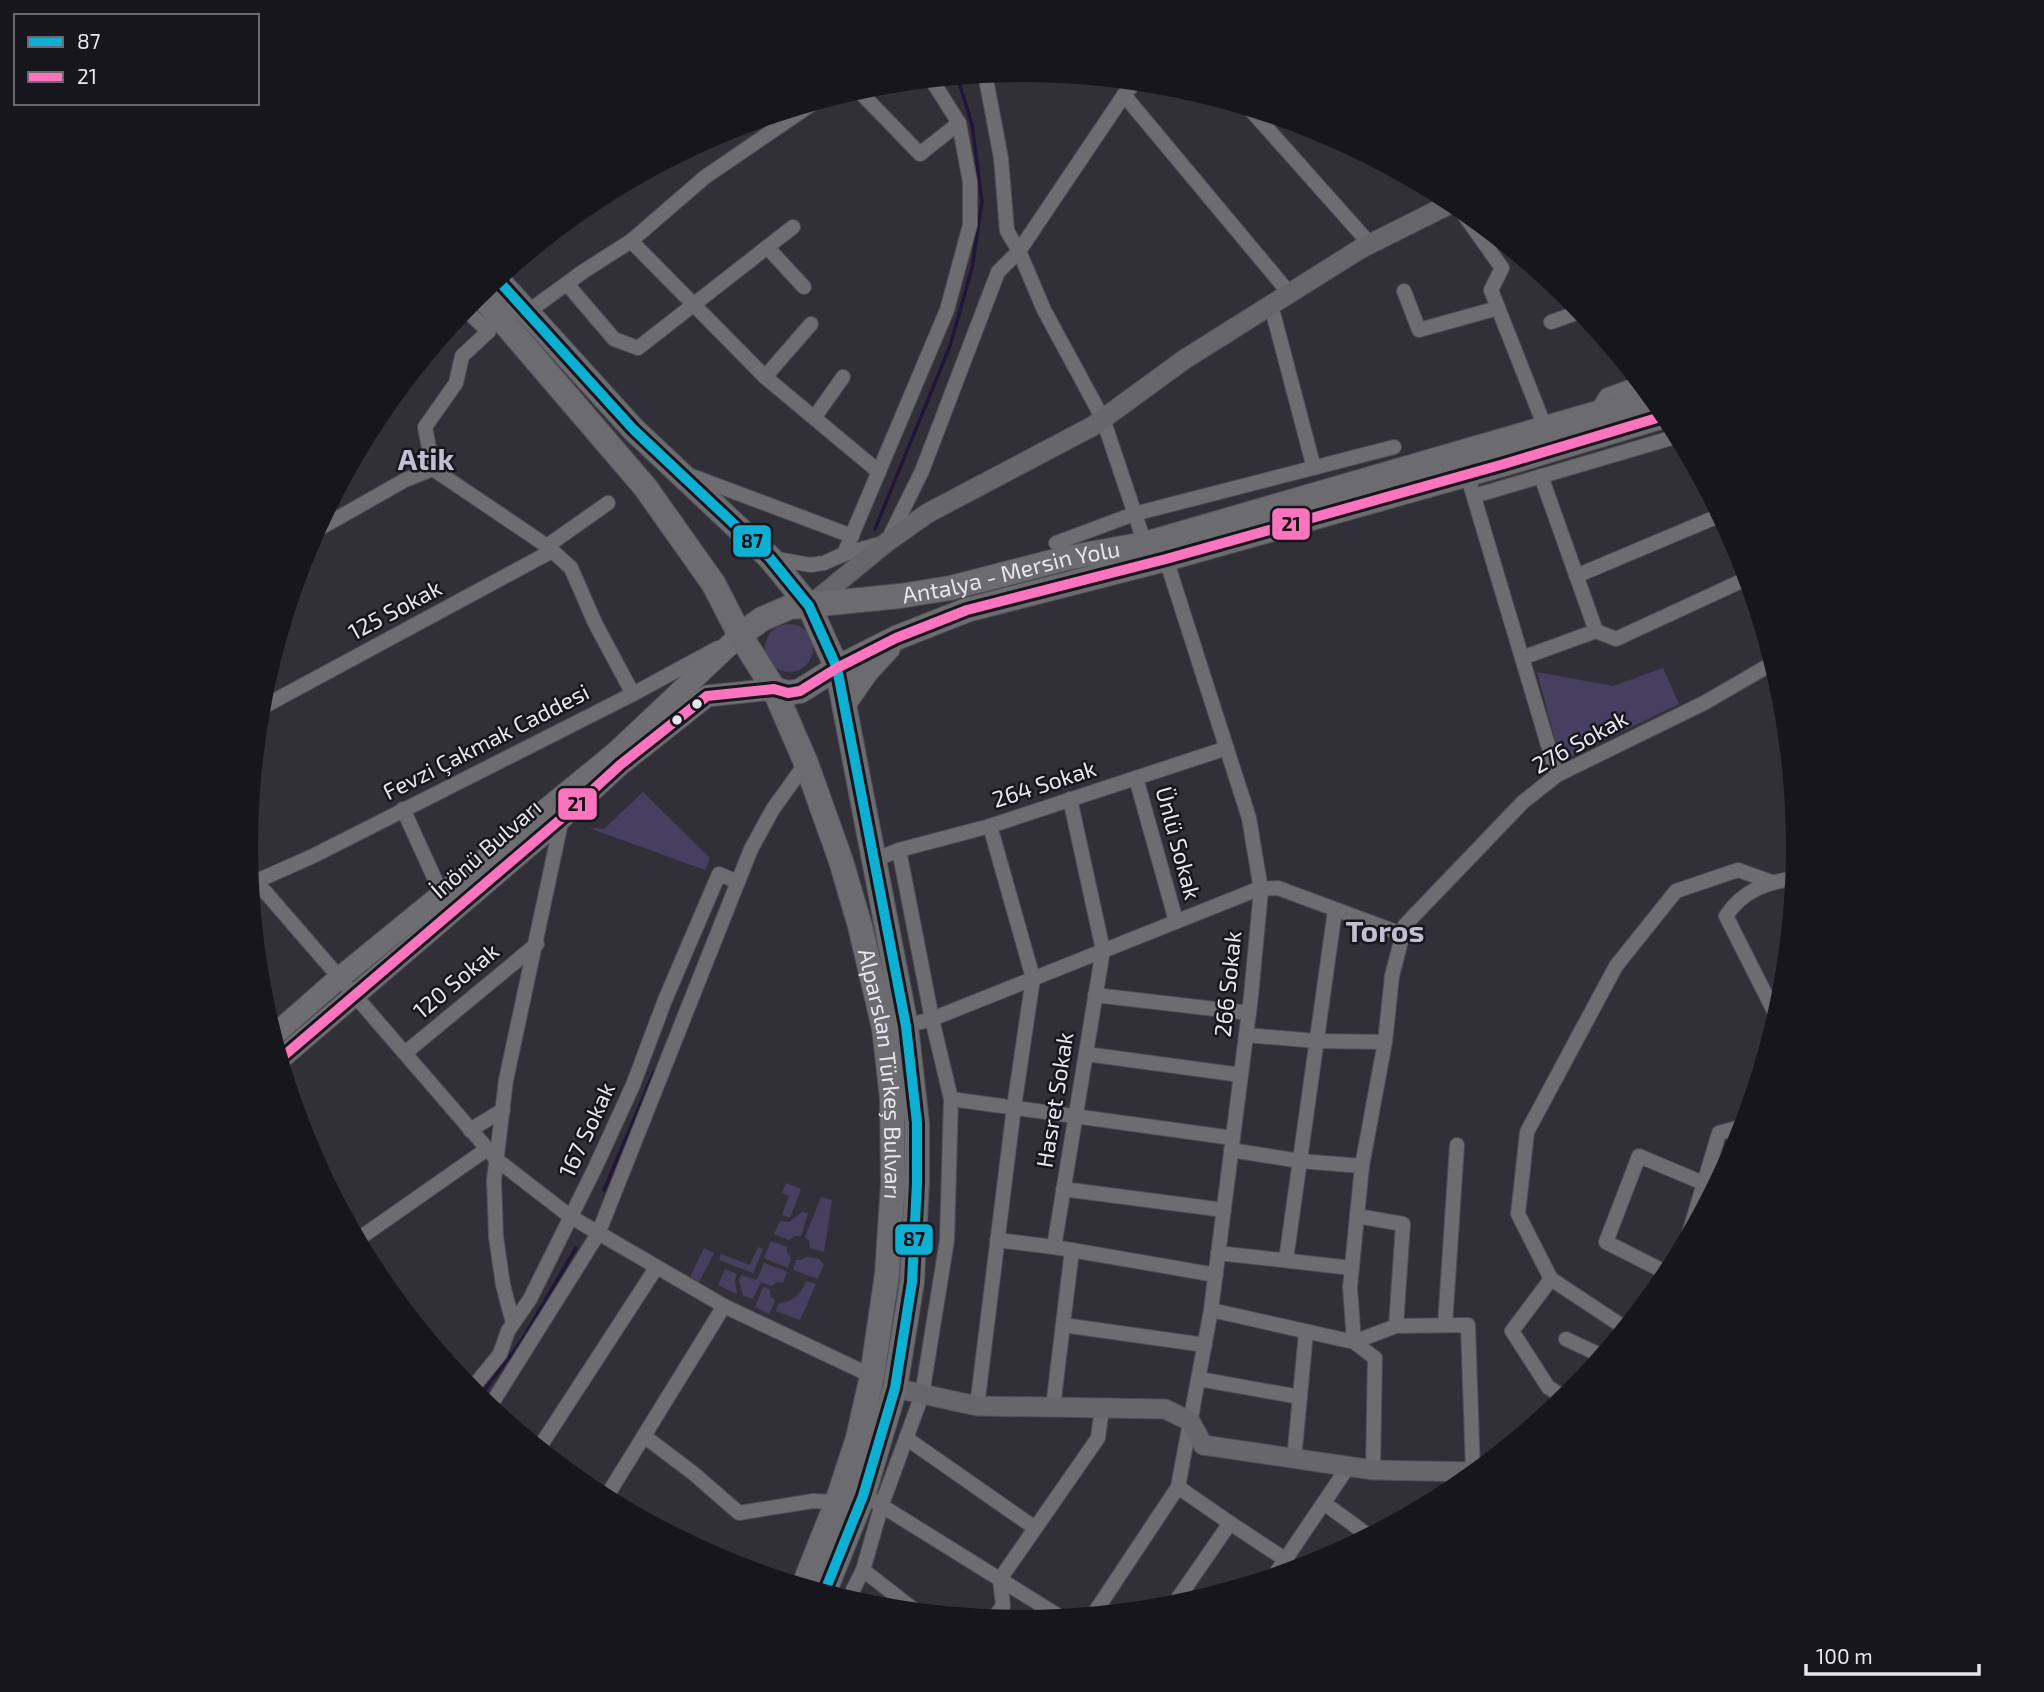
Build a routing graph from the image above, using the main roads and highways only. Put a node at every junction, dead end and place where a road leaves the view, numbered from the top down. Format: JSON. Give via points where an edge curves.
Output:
{"nodes":[{"id":1,"x":503,"y":286,"type":"edge"},
{"id":2,"x":486,"y":302,"type":"edge"},
{"id":3,"x":1642,"y":400,"type":"edge"},
{"id":4,"x":1655,"y":419,"type":"edge"},
{"id":5,"x":809,"y":606,"type":"junction"},
{"id":6,"x":740,"y":635,"type":"junction"},
{"id":7,"x":896,"y":638,"type":"junction"},
{"id":8,"x":837,"y":667,"type":"junction"},
{"id":9,"x":774,"y":690,"type":"junction"},
{"id":10,"x":845,"y":702,"type":"junction"},
{"id":11,"x":281,"y":1029,"type":"edge"},
{"id":12,"x":287,"y":1053,"type":"edge"},
{"id":13,"x":807,"y":1578,"type":"edge"},
{"id":14,"x":828,"y":1585,"type":"edge"}],
"edges":[{"from":1,"to":5,"type":"highway","via":[[634,430],[770,558]]},
{"from":2,"to":6,"type":"highway","via":[[645,487],[713,583]]},
{"from":3,"to":5,"type":"highway","name":"Antalya - Mersin Yolu","via":[[1144,544],[950,588]]},
{"from":4,"to":7,"type":"highway","name":"Antalya - Mersin Yolu","via":[[1471,485],[967,610]]},
{"from":5,"to":6,"type":"highway","via":[[777,612]]},
{"from":5,"to":8,"type":"highway","name":"Alparslan Türkeş Bulvarı"},
{"from":6,"to":9,"type":"highway"},
{"from":6,"to":11,"type":"main road","name":"İnönü Bulvarı","via":[[615,753]]},
{"from":7,"to":8,"type":"highway","name":"Antalya - Mersin Yolu"},
{"from":7,"to":10,"type":"highway"},
{"from":8,"to":9,"type":"highway","via":[[800,691]]},
{"from":8,"to":10,"type":"highway","name":"Alparslan Türkeş Bulvarı"},
{"from":9,"to":12,"type":"main road","name":"İnönü Bulvarı","via":[[707,695]]},
{"from":9,"to":13,"type":"highway","name":"Alparslan Türkeş Bulvarı","via":[[806,764],[860,926],[884,1028],[892,1098],[887,1274],[872,1376],[838,1502]]},
{"from":10,"to":14,"type":"highway","name":"Alparslan Türkeş Bulvarı","via":[[906,1026],[917,1123],[917,1183],[912,1282],[873,1500]]}]}
